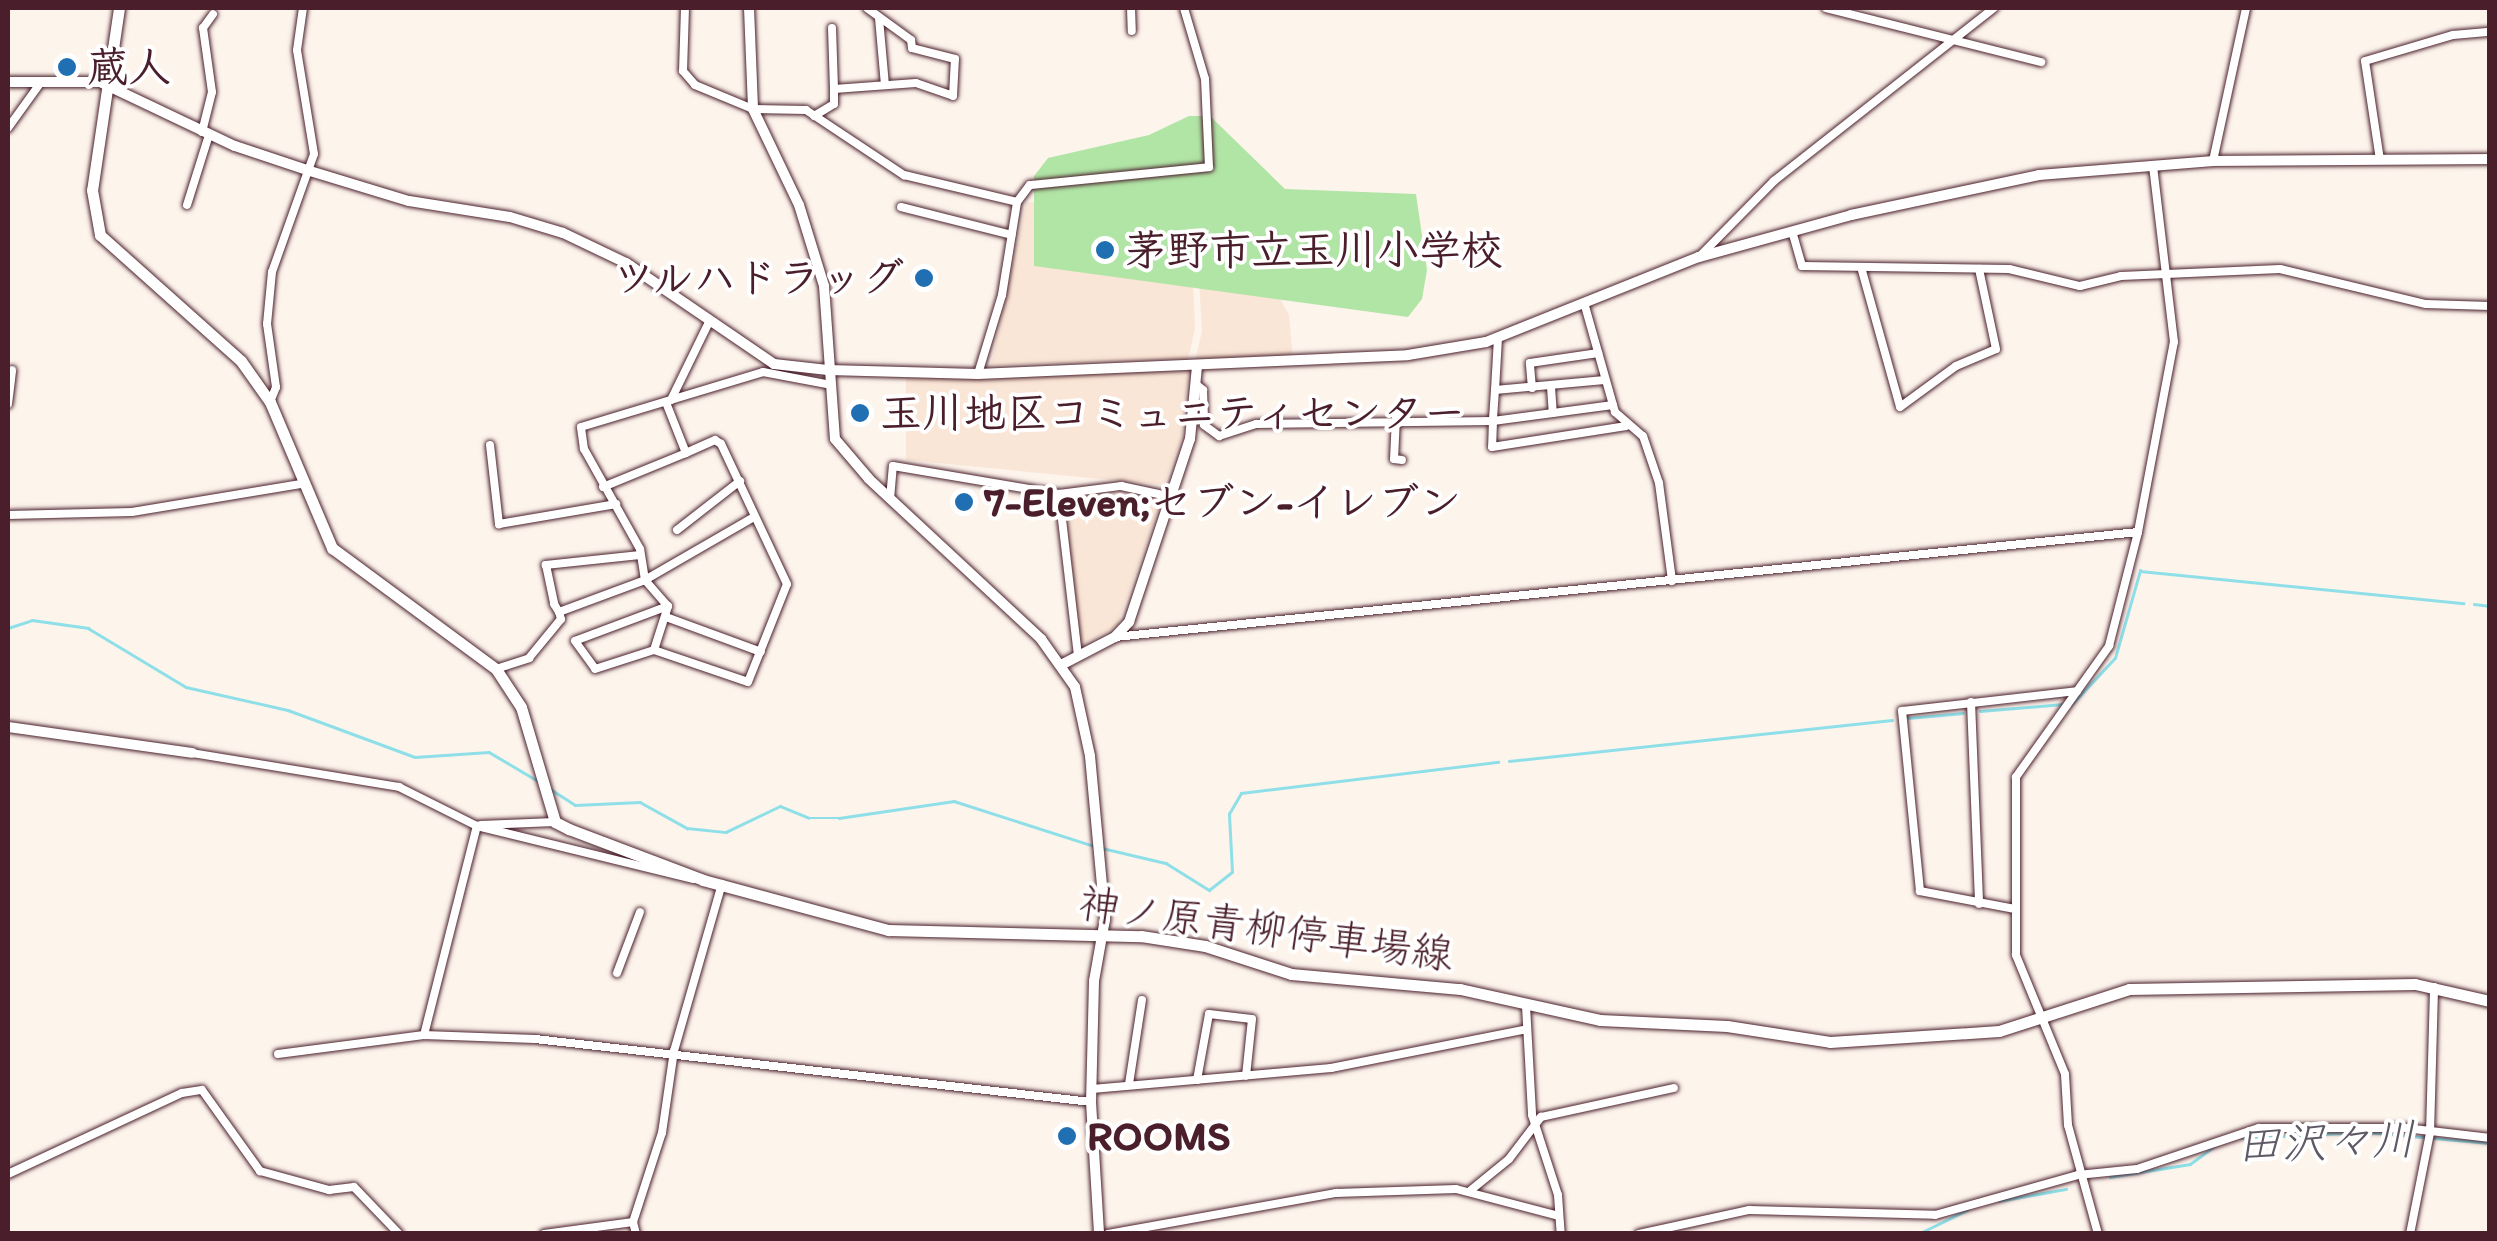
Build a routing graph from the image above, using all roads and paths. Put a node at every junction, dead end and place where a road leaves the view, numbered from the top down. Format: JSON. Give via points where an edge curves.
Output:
{"nodes":[{"id":1,"x":119,"y":8,"type":"edge"},
{"id":2,"x":303,"y":8,"type":"edge"},
{"id":3,"x":685,"y":8,"type":"edge"},
{"id":4,"x":750,"y":8,"type":"edge"},
{"id":5,"x":867,"y":8,"type":"edge"},
{"id":6,"x":1132,"y":8,"type":"edge"},
{"id":7,"x":1184,"y":8,"type":"edge"},
{"id":8,"x":1826,"y":8,"type":"edge"},
{"id":9,"x":1994,"y":8,"type":"edge"},
{"id":10,"x":2246,"y":8,"type":"edge"},
{"id":11,"x":1983,"y":12,"type":"edge"},
{"id":12,"x":212,"y":14,"type":"dead end"},
{"id":13,"x":879,"y":18,"type":"junction"},
{"id":14,"x":832,"y":28,"type":"dead end"},
{"id":15,"x":1132,"y":31,"type":"dead end"},
{"id":16,"x":2490,"y":32,"type":"edge"},
{"id":17,"x":1950,"y":42,"type":"junction"},
{"id":18,"x":2041,"y":62,"type":"dead end"},
{"id":19,"x":8,"y":82,"type":"edge"},
{"id":20,"x":41,"y":82,"type":"junction"},
{"id":21,"x":885,"y":85,"type":"junction"},
{"id":22,"x":112,"y":87,"type":"junction"},
{"id":23,"x":834,"y":89,"type":"junction"},
{"id":24,"x":754,"y":109,"type":"junction"},
{"id":25,"x":814,"y":116,"type":"junction"},
{"id":26,"x":8,"y":128,"type":"edge"},
{"id":27,"x":206,"y":133,"type":"junction"},
{"id":28,"x":2490,"y":159,"type":"edge"},
{"id":29,"x":2380,"y":160,"type":"junction"},
{"id":30,"x":2213,"y":161,"type":"junction"},
{"id":31,"x":2153,"y":165,"type":"junction"},
{"id":32,"x":310,"y":171,"type":"junction"},
{"id":33,"x":1017,"y":202,"type":"junction"},
{"id":34,"x":187,"y":205,"type":"dead end"},
{"id":35,"x":901,"y":207,"type":"dead end"},
{"id":36,"x":1792,"y":231,"type":"junction"},
{"id":37,"x":1012,"y":234,"type":"junction"},
{"id":38,"x":1699,"y":257,"type":"junction"},
{"id":39,"x":1861,"y":267,"type":"junction"},
{"id":40,"x":1979,"y":269,"type":"junction"},
{"id":41,"x":2164,"y":275,"type":"junction"},
{"id":42,"x":1585,"y":306,"type":"junction"},
{"id":43,"x":2490,"y":306,"type":"edge"},
{"id":44,"x":708,"y":324,"type":"junction"},
{"id":45,"x":1498,"y":338,"type":"junction"},
{"id":46,"x":1598,"y":353,"type":"junction"},
{"id":47,"x":1197,"y":366,"type":"junction"},
{"id":48,"x":12,"y":370,"type":"dead end"},
{"id":49,"x":828,"y":370,"type":"junction"},
{"id":50,"x":978,"y":374,"type":"junction"},
{"id":51,"x":1606,"y":380,"type":"junction"},
{"id":52,"x":831,"y":385,"type":"junction"},
{"id":53,"x":1197,"y":385,"type":"junction"},
{"id":54,"x":1550,"y":387,"type":"junction"},
{"id":55,"x":1532,"y":388,"type":"junction"},
{"id":56,"x":1495,"y":390,"type":"junction"},
{"id":57,"x":270,"y":402,"type":"junction"},
{"id":58,"x":669,"y":403,"type":"junction"},
{"id":59,"x":8,"y":404,"type":"edge"},
{"id":60,"x":1612,"y":405,"type":"junction"},
{"id":61,"x":1553,"y":413,"type":"junction"},
{"id":62,"x":1396,"y":418,"type":"junction"},
{"id":63,"x":1492,"y":421,"type":"junction"},
{"id":64,"x":1626,"y":426,"type":"junction"},
{"id":65,"x":490,"y":445,"type":"dead end"},
{"id":66,"x":686,"y":453,"type":"junction"},
{"id":67,"x":1402,"y":460,"type":"dead end"},
{"id":68,"x":740,"y":481,"type":"junction"},
{"id":69,"x":301,"y":484,"type":"junction"},
{"id":70,"x":603,"y":487,"type":"junction"},
{"id":71,"x":1059,"y":494,"type":"junction"},
{"id":72,"x":1164,"y":494,"type":"dead end"},
{"id":73,"x":890,"y":499,"type":"junction"},
{"id":74,"x":616,"y":504,"type":"junction"},
{"id":75,"x":8,"y":516,"type":"edge"},
{"id":76,"x":754,"y":518,"type":"junction"},
{"id":77,"x":676,"y":530,"type":"dead end"},
{"id":78,"x":2138,"y":532,"type":"junction"},
{"id":79,"x":640,"y":554,"type":"junction"},
{"id":80,"x":645,"y":580,"type":"junction"},
{"id":81,"x":1672,"y":581,"type":"junction"},
{"id":82,"x":668,"y":606,"type":"junction"},
{"id":83,"x":559,"y":612,"type":"junction"},
{"id":84,"x":666,"y":617,"type":"junction"},
{"id":85,"x":1115,"y":637,"type":"junction"},
{"id":86,"x":654,"y":650,"type":"junction"},
{"id":87,"x":761,"y":652,"type":"junction"},
{"id":88,"x":1078,"y":656,"type":"junction"},
{"id":89,"x":1062,"y":664,"type":"junction"},
{"id":90,"x":496,"y":669,"type":"junction"},
{"id":91,"x":2078,"y":691,"type":"junction"},
{"id":92,"x":1970,"y":702,"type":"junction"},
{"id":93,"x":8,"y":727,"type":"edge"},
{"id":94,"x":192,"y":753,"type":"joint"},
{"id":95,"x":555,"y":822,"type":"junction"},
{"id":96,"x":477,"y":826,"type":"junction"},
{"id":97,"x":703,"y":880,"type":"junction"},
{"id":98,"x":722,"y":884,"type":"junction"},
{"id":99,"x":1979,"y":904,"type":"junction"},
{"id":100,"x":2015,"y":909,"type":"junction"},
{"id":101,"x":640,"y":912,"type":"dead end"},
{"id":102,"x":1105,"y":933,"type":"junction"},
{"id":103,"x":617,"y":973,"type":"dead end"},
{"id":104,"x":2434,"y":987,"type":"junction"},
{"id":105,"x":1142,"y":1000,"type":"dead end"},
{"id":106,"x":2490,"y":1000,"type":"edge"},
{"id":107,"x":1526,"y":1006,"type":"junction"},
{"id":108,"x":2045,"y":1018,"type":"junction"},
{"id":109,"x":1523,"y":1030,"type":"junction"},
{"id":110,"x":424,"y":1034,"type":"junction"},
{"id":111,"x":674,"y":1051,"type":"junction"},
{"id":112,"x":278,"y":1054,"type":"dead end"},
{"id":113,"x":1246,"y":1076,"type":"junction"},
{"id":114,"x":1197,"y":1080,"type":"junction"},
{"id":115,"x":1130,"y":1084,"type":"junction"},
{"id":116,"x":1674,"y":1088,"type":"dead end"},
{"id":117,"x":1092,"y":1089,"type":"junction"},
{"id":118,"x":1090,"y":1102,"type":"junction"},
{"id":119,"x":1535,"y":1125,"type":"junction"},
{"id":120,"x":2429,"y":1137,"type":"junction"},
{"id":121,"x":2490,"y":1138,"type":"edge"},
{"id":122,"x":8,"y":1174,"type":"edge"},
{"id":123,"x":2078,"y":1175,"type":"junction"},
{"id":124,"x":1471,"y":1190,"type":"junction"},
{"id":125,"x":1560,"y":1216,"type":"junction"},
{"id":126,"x":632,"y":1222,"type":"junction"},
{"id":127,"x":399,"y":1234,"type":"edge"},
{"id":128,"x":544,"y":1234,"type":"edge"},
{"id":129,"x":636,"y":1234,"type":"edge"},
{"id":130,"x":1099,"y":1234,"type":"edge"},
{"id":131,"x":1108,"y":1234,"type":"edge"},
{"id":132,"x":1561,"y":1234,"type":"edge"},
{"id":133,"x":1639,"y":1234,"type":"edge"},
{"id":134,"x":2098,"y":1234,"type":"edge"},
{"id":135,"x":2410,"y":1234,"type":"edge"}],
"edges":[{"from":1,"to":22,"type":"main road"},
{"from":2,"to":32,"type":"street","via":[[297,50],[310,108]]},
{"from":3,"to":24,"type":"street","via":[[686,79]]},
{"from":4,"to":24,"type":"street"},
{"from":5,"to":13,"type":"street"},
{"from":6,"to":15,"type":"street"},
{"from":7,"to":33,"type":"street","via":[[1206,79],[1209,167],[1030,185]]},
{"from":8,"to":17,"type":"street"},
{"from":9,"to":11,"type":"street"},
{"from":10,"to":30,"type":"street"},
{"from":11,"to":17,"type":"street"},
{"from":12,"to":27,"type":"street","via":[[204,28],[212,92]]},
{"from":13,"to":21,"type":"street"},
{"from":13,"to":21,"type":"street","via":[[911,40],[912,48],[955,58],[953,96],[916,83]]},
{"from":14,"to":23,"type":"street"},
{"from":16,"to":29,"type":"street","via":[[2453,34],[2365,62]]},
{"from":17,"to":18,"type":"street"},
{"from":17,"to":38,"type":"street","via":[[1774,181]]},
{"from":19,"to":20,"type":"street"},
{"from":20,"to":22,"type":"street"},
{"from":20,"to":26,"type":"street"},
{"from":21,"to":23,"type":"street"},
{"from":22,"to":27,"type":"street"},
{"from":22,"to":57,"type":"main road","via":[[92,190],[100,235],[241,361]]},
{"from":23,"to":25,"type":"street","via":[[834,104]]},
{"from":24,"to":25,"type":"street","via":[[791,108]]},
{"from":24,"to":49,"type":"street","via":[[798,205],[824,286]]},
{"from":25,"to":33,"type":"street","via":[[904,175]]},
{"from":27,"to":32,"type":"street"},
{"from":27,"to":34,"type":"street"},
{"from":28,"to":29,"type":"street"},
{"from":29,"to":30,"type":"street"},
{"from":30,"to":31,"type":"street"},
{"from":31,"to":36,"type":"street","via":[[2039,175]]},
{"from":31,"to":41,"type":"street"},
{"from":32,"to":44,"type":"street","via":[[409,201],[510,216],[596,245]]},
{"from":32,"to":57,"type":"street","via":[[272,272],[267,324],[276,386]]},
{"from":33,"to":37,"type":"street"},
{"from":35,"to":37,"type":"street"},
{"from":36,"to":38,"type":"street"},
{"from":36,"to":39,"type":"street","via":[[1802,266]]},
{"from":37,"to":50,"type":"street"},
{"from":38,"to":42,"type":"street"},
{"from":39,"to":40,"type":"street"},
{"from":39,"to":40,"type":"street","via":[[1900,407],[1956,366],[1996,349]]},
{"from":40,"to":41,"type":"street","via":[[2080,286]]},
{"from":41,"to":43,"type":"street","via":[[2280,268],[2426,304]]},
{"from":41,"to":78,"type":"street","via":[[2174,342]]},
{"from":42,"to":45,"type":"street"},
{"from":42,"to":46,"type":"street"},
{"from":44,"to":49,"type":"street","via":[[774,364]]},
{"from":44,"to":58,"type":"street"},
{"from":45,"to":47,"type":"street","via":[[1334,363]]},
{"from":45,"to":56,"type":"street"},
{"from":46,"to":51,"type":"street"},
{"from":46,"to":55,"type":"street","via":[[1530,363]]},
{"from":47,"to":50,"type":"street"},
{"from":47,"to":53,"type":"street"},
{"from":48,"to":59,"type":"street"},
{"from":49,"to":50,"type":"street"},
{"from":49,"to":52,"type":"street"},
{"from":51,"to":54,"type":"street"},
{"from":51,"to":60,"type":"street"},
{"from":52,"to":58,"type":"street","via":[[763,372]]},
{"from":52,"to":73,"type":"street","via":[[835,439]]},
{"from":53,"to":62,"type":"street","via":[[1203,390],[1204,425],[1219,436],[1256,424]]},
{"from":53,"to":85,"type":"street","via":[[1172,497],[1129,622]]},
{"from":54,"to":55,"type":"street"},
{"from":54,"to":61,"type":"street"},
{"from":55,"to":56,"type":"street"},
{"from":56,"to":63,"type":"street"},
{"from":57,"to":69,"type":"main road"},
{"from":58,"to":66,"type":"street"},
{"from":58,"to":70,"type":"street","via":[[581,427]]},
{"from":60,"to":61,"type":"street"},
{"from":60,"to":64,"type":"street"},
{"from":61,"to":63,"type":"street"},
{"from":62,"to":63,"type":"street"},
{"from":62,"to":67,"type":"street","via":[[1394,459]]},
{"from":63,"to":64,"type":"street","via":[[1492,447]]},
{"from":64,"to":81,"type":"street","via":[[1643,436],[1658,482]]},
{"from":65,"to":74,"type":"street","via":[[499,524]]},
{"from":66,"to":68,"type":"street","via":[[715,440]]},
{"from":66,"to":70,"type":"street"},
{"from":68,"to":76,"type":"street"},
{"from":68,"to":77,"type":"street"},
{"from":69,"to":75,"type":"street","via":[[132,512]]},
{"from":69,"to":90,"type":"main road","via":[[332,548]]},
{"from":70,"to":74,"type":"street"},
{"from":71,"to":72,"type":"street","via":[[1121,486]]},
{"from":71,"to":73,"type":"street","via":[[893,466]]},
{"from":71,"to":88,"type":"street"},
{"from":73,"to":89,"type":"street"},
{"from":74,"to":79,"type":"street"},
{"from":76,"to":80,"type":"street"},
{"from":76,"to":87,"type":"street","via":[[787,584]]},
{"from":78,"to":81,"type":"street"},
{"from":78,"to":91,"type":"street","via":[[2109,646]]},
{"from":79,"to":80,"type":"street"},
{"from":79,"to":83,"type":"street","via":[[546,564]]},
{"from":80,"to":82,"type":"street"},
{"from":80,"to":83,"type":"street"},
{"from":81,"to":85,"type":"street"},
{"from":82,"to":84,"type":"street"},
{"from":82,"to":86,"type":"street","via":[[575,641],[595,669]]},
{"from":83,"to":90,"type":"street","via":[[561,619],[529,658]]},
{"from":84,"to":86,"type":"street"},
{"from":84,"to":87,"type":"street"},
{"from":85,"to":88,"type":"street"},
{"from":86,"to":87,"type":"street","via":[[748,682]]},
{"from":88,"to":89,"type":"street"},
{"from":89,"to":102,"type":"street","via":[[1084,718]]},
{"from":90,"to":95,"type":"main road","via":[[522,708]]},
{"from":91,"to":92,"type":"street"},
{"from":91,"to":100,"type":"street","via":[[2016,776]]},
{"from":92,"to":99,"type":"street"},
{"from":92,"to":99,"type":"street","via":[[1902,711],[1920,891]]},
{"from":93,"to":94,"type":"street"},
{"from":94,"to":96,"type":"street","via":[[399,788]]},
{"from":95,"to":96,"type":"street"},
{"from":95,"to":97,"type":"main road","name":"神ノ原青柳停車場線"},
{"from":96,"to":97,"type":"street","via":[[674,879]]},
{"from":96,"to":110,"type":"street"},
{"from":97,"to":98,"type":"main road","name":"神ノ原青柳停車場線"},
{"from":98,"to":102,"type":"main road","name":"神ノ原青柳停車場線","via":[[888,930]]},
{"from":98,"to":111,"type":"street"},
{"from":99,"to":100,"type":"street"},
{"from":100,"to":108,"type":"street","via":[[2016,955]]},
{"from":101,"to":103,"type":"street"},
{"from":102,"to":107,"type":"main road","name":"神ノ原青柳停車場線","via":[[1205,946],[1291,974],[1460,989]]},
{"from":102,"to":117,"type":"street","via":[[1094,981]]},
{"from":104,"to":106,"type":"main road","name":"神ノ原青柳停車場線"},
{"from":104,"to":108,"type":"main road","name":"神ノ原青柳停車場線","via":[[2129,989]]},
{"from":104,"to":120,"type":"street"},
{"from":105,"to":115,"type":"street"},
{"from":107,"to":108,"type":"main road","name":"神ノ原青柳停車場線","via":[[1600,1020],[1726,1026],[1853,1044],[1946,1038]]},
{"from":107,"to":109,"type":"street"},
{"from":108,"to":123,"type":"street","via":[[2064,1074]]},
{"from":109,"to":113,"type":"street","via":[[1330,1068]]},
{"from":109,"to":119,"type":"street"},
{"from":110,"to":111,"type":"street"},
{"from":110,"to":112,"type":"street"},
{"from":111,"to":118,"type":"street"},
{"from":111,"to":126,"type":"street","via":[[662,1134]]},
{"from":113,"to":114,"type":"street"},
{"from":113,"to":114,"type":"street","via":[[1252,1019],[1209,1014]]},
{"from":114,"to":115,"type":"street"},
{"from":115,"to":117,"type":"street"},
{"from":116,"to":119,"type":"street","via":[[1541,1117]]},
{"from":117,"to":118,"type":"street"},
{"from":118,"to":130,"type":"street"},
{"from":119,"to":124,"type":"street","via":[[1509,1159]]},
{"from":119,"to":125,"type":"street"},
{"from":120,"to":121,"type":"street"},
{"from":120,"to":123,"type":"street","via":[[2242,1130],[2138,1169]]},
{"from":120,"to":135,"type":"street"},
{"from":122,"to":127,"type":"street","via":[[182,1093],[202,1090],[260,1171],[329,1190],[354,1187]]},
{"from":123,"to":133,"type":"street","via":[[1911,1219],[1748,1210]]},
{"from":123,"to":134,"type":"street"},
{"from":124,"to":125,"type":"street"},
{"from":124,"to":131,"type":"street","via":[[1336,1194]]},
{"from":125,"to":132,"type":"street"},
{"from":126,"to":128,"type":"street"},
{"from":126,"to":129,"type":"street"}]}
